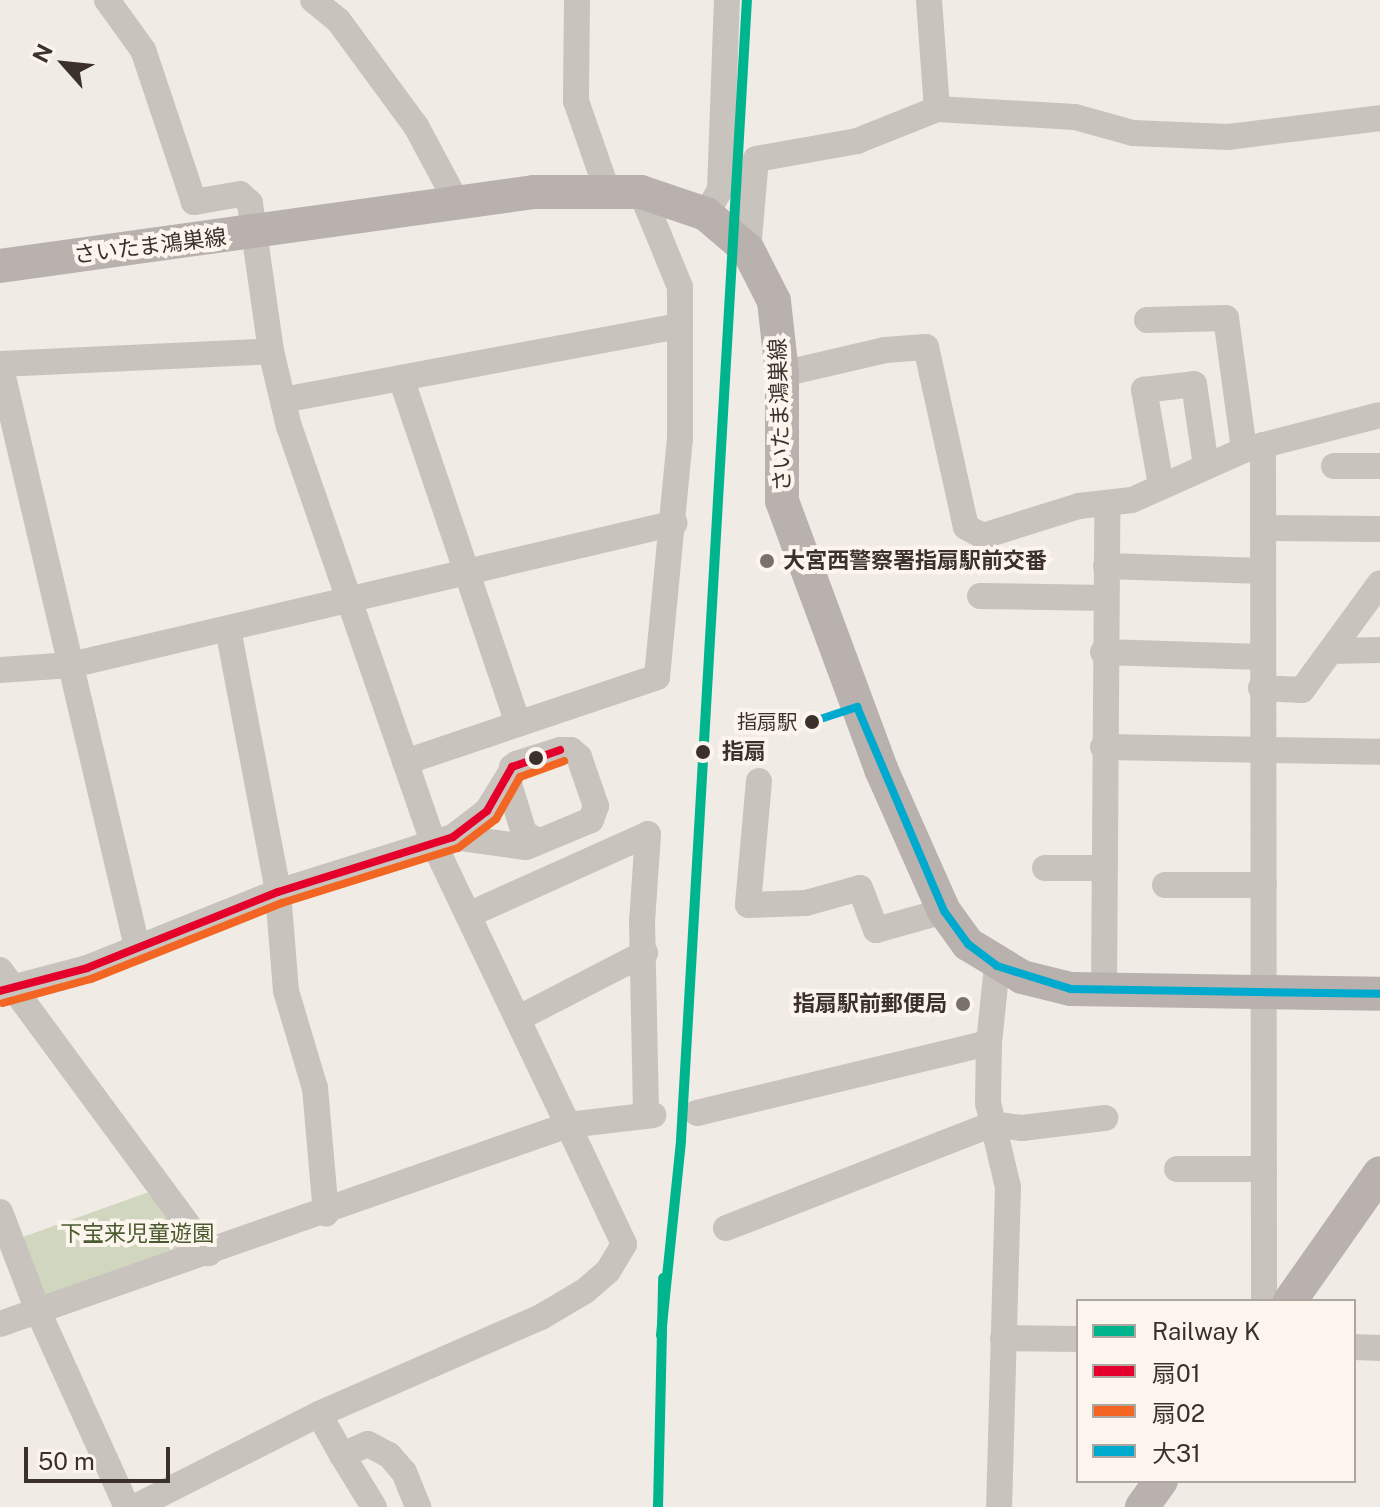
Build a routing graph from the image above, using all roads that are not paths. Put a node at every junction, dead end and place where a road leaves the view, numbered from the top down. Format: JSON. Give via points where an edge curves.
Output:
{"nodes":[{"id":1,"x":107,"y":0,"type":"edge"},
{"id":2,"x":313,"y":0,"type":"edge"},
{"id":3,"x":577,"y":0,"type":"edge"},
{"id":4,"x":727,"y":0,"type":"edge"},
{"id":5,"x":929,"y":0,"type":"edge"},
{"id":6,"x":937,"y":109,"type":"junction"},
{"id":7,"x":1380,"y":118,"type":"edge"},
{"id":8,"x":607,"y":190,"type":"junction"},
{"id":9,"x":641,"y":192,"type":"junction"},
{"id":10,"x":456,"y":201,"type":"junction"},
{"id":11,"x":706,"y":214,"type":"junction"},
{"id":12,"x":253,"y":232,"type":"junction"},
{"id":13,"x":748,"y":250,"type":"junction"},
{"id":14,"x":0,"y":266,"type":"edge"},
{"id":15,"x":1147,"y":320,"type":"dead end"},
{"id":16,"x":680,"y":326,"type":"junction"},
{"id":17,"x":271,"y":351,"type":"junction"},
{"id":18,"x":0,"y":364,"type":"edge"},
{"id":19,"x":782,"y":374,"type":"junction"},
{"id":20,"x":401,"y":378,"type":"junction"},
{"id":21,"x":283,"y":400,"type":"junction"},
{"id":22,"x":1380,"y":415,"type":"edge"},
{"id":23,"x":1254,"y":448,"type":"junction"},
{"id":24,"x":1206,"y":466,"type":"junction"},
{"id":25,"x":1334,"y":466,"type":"dead end"},
{"id":26,"x":1380,"y":466,"type":"edge"},
{"id":27,"x":1161,"y":485,"type":"junction"},
{"id":28,"x":1107,"y":504,"type":"junction"},
{"id":29,"x":675,"y":523,"type":"junction"},
{"id":30,"x":1264,"y":528,"type":"junction"},
{"id":31,"x":1380,"y":529,"type":"edge"},
{"id":32,"x":1106,"y":566,"type":"junction"},
{"id":33,"x":1263,"y":571,"type":"junction"},
{"id":34,"x":469,"y":572,"type":"junction"},
{"id":35,"x":1380,"y":583,"type":"edge"},
{"id":36,"x":980,"y":596,"type":"dead end"},
{"id":37,"x":1105,"y":598,"type":"junction"},
{"id":38,"x":353,"y":599,"type":"junction"},
{"id":39,"x":228,"y":629,"type":"junction"},
{"id":40,"x":1380,"y":650,"type":"edge"},
{"id":41,"x":1331,"y":651,"type":"junction"},
{"id":42,"x":1103,"y":652,"type":"junction"},
{"id":43,"x":1262,"y":657,"type":"junction"},
{"id":44,"x":71,"y":665,"type":"junction"},
{"id":45,"x":0,"y":670,"type":"edge"},
{"id":46,"x":1261,"y":688,"type":"junction"},
{"id":47,"x":518,"y":724,"type":"junction"},
{"id":48,"x":1103,"y":747,"type":"junction"},
{"id":49,"x":1260,"y":752,"type":"junction"},
{"id":50,"x":1380,"y":752,"type":"edge"},
{"id":51,"x":405,"y":762,"type":"junction"},
{"id":52,"x":512,"y":767,"type":"junction"},
{"id":53,"x":759,"y":781,"type":"dead end"},
{"id":54,"x":443,"y":840,"type":"junction"},
{"id":55,"x":539,"y":842,"type":"junction"},
{"id":56,"x":1045,"y":868,"type":"dead end"},
{"id":57,"x":1102,"y":868,"type":"junction"},
{"id":58,"x":1165,"y":885,"type":"dead end"},
{"id":59,"x":1264,"y":885,"type":"junction"},
{"id":60,"x":278,"y":892,"type":"junction"},
{"id":61,"x":944,"y":911,"type":"junction"},
{"id":62,"x":468,"y":915,"type":"junction"},
{"id":63,"x":138,"y":951,"type":"junction"},
{"id":64,"x":645,"y":953,"type":"junction"},
{"id":65,"x":997,"y":966,"type":"junction"},
{"id":66,"x":5,"y":983,"type":"edge"},
{"id":67,"x":1104,"y":991,"type":"junction"},
{"id":68,"x":1264,"y":993,"type":"junction"},
{"id":69,"x":1380,"y":994,"type":"edge"},
{"id":70,"x":519,"y":1018,"type":"junction"},
{"id":71,"x":989,"y":1043,"type":"junction"},
{"id":72,"x":697,"y":1113,"type":"dead end"},
{"id":73,"x":1105,"y":1118,"type":"dead end"},
{"id":74,"x":993,"y":1124,"type":"junction"},
{"id":75,"x":568,"y":1125,"type":"junction"},
{"id":76,"x":1177,"y":1169,"type":"dead end"},
{"id":77,"x":1264,"y":1169,"type":"junction"},
{"id":78,"x":1380,"y":1173,"type":"edge"},
{"id":79,"x":0,"y":1212,"type":"edge"},
{"id":80,"x":326,"y":1214,"type":"junction"},
{"id":81,"x":726,"y":1228,"type":"dead end"},
{"id":82,"x":209,"y":1253,"type":"junction"},
{"id":83,"x":1264,"y":1299,"type":"edge"},
{"id":84,"x":1291,"y":1299,"type":"edge"},
{"id":85,"x":38,"y":1311,"type":"junction"},
{"id":86,"x":0,"y":1324,"type":"edge"},
{"id":87,"x":1003,"y":1338,"type":"junction"},
{"id":88,"x":1076,"y":1339,"type":"edge"},
{"id":89,"x":1356,"y":1347,"type":"edge"},
{"id":90,"x":1380,"y":1348,"type":"edge"},
{"id":91,"x":319,"y":1414,"type":"junction"},
{"id":92,"x":342,"y":1455,"type":"junction"},
{"id":93,"x":1160,"y":1483,"type":"edge"},
{"id":94,"x":127,"y":1507,"type":"edge"},
{"id":95,"x":135,"y":1507,"type":"edge"},
{"id":96,"x":374,"y":1507,"type":"edge"},
{"id":97,"x":418,"y":1507,"type":"edge"},
{"id":98,"x":999,"y":1507,"type":"edge"},
{"id":99,"x":1142,"y":1507,"type":"edge"}],
"edges":[{"from":1,"to":12,"type":"street","via":[[143,50],[194,202],[240,194],[250,203]]},
{"from":2,"to":10,"type":"street","via":[[338,20],[416,126]]},
{"from":3,"to":8,"type":"street","via":[[576,101]]},
{"from":4,"to":11,"type":"street","via":[[720,190]]},
{"from":5,"to":6,"type":"street"},
{"from":6,"to":7,"type":"street","via":[[1075,117],[1133,133],[1228,137]]},
{"from":6,"to":13,"type":"street","via":[[857,141],[756,159]]},
{"from":8,"to":9,"type":"main road","name":"さいたま鴻巣線"},
{"from":8,"to":10,"type":"main road","name":"さいたま鴻巣線"},
{"from":9,"to":11,"type":"main road","name":"さいたま鴻巣線"},
{"from":9,"to":16,"type":"street","via":[[680,287]]},
{"from":10,"to":12,"type":"main road","name":"さいたま鴻巣線"},
{"from":11,"to":13,"type":"main road","name":"さいたま鴻巣線"},
{"from":12,"to":14,"type":"main road","name":"さいたま鴻巣線"},
{"from":12,"to":17,"type":"street"},
{"from":13,"to":19,"type":"main road","name":"さいたま鴻巣線","via":[[774,301]]},
{"from":15,"to":23,"type":"street","via":[[1226,318]]},
{"from":16,"to":20,"type":"street"},
{"from":16,"to":29,"type":"street"},
{"from":17,"to":18,"type":"street"},
{"from":17,"to":21,"type":"street"},
{"from":18,"to":44,"type":"street"},
{"from":19,"to":28,"type":"street","via":[[885,350],[926,347],[963,518],[972,534]]},
{"from":19,"to":61,"type":"main road","name":"さいたま鴻巣線","via":[[782,501],[881,769]]},
{"from":20,"to":21,"type":"street"},
{"from":20,"to":34,"type":"street"},
{"from":21,"to":38,"type":"street"},
{"from":22,"to":23,"type":"street"},
{"from":23,"to":24,"type":"street"},
{"from":23,"to":30,"type":"street"},
{"from":24,"to":27,"type":"street"},
{"from":24,"to":27,"type":"street","via":[[1194,384],[1144,390]]},
{"from":25,"to":26,"type":"street"},
{"from":27,"to":28,"type":"street","via":[[1132,500]]},
{"from":28,"to":32,"type":"street"},
{"from":29,"to":34,"type":"street"},
{"from":29,"to":47,"type":"street","via":[[657,677]]},
{"from":30,"to":31,"type":"street"},
{"from":30,"to":33,"type":"street"},
{"from":32,"to":33,"type":"street"},
{"from":32,"to":37,"type":"street"},
{"from":33,"to":43,"type":"street"},
{"from":34,"to":38,"type":"street"},
{"from":34,"to":47,"type":"street"},
{"from":35,"to":41,"type":"street"},
{"from":36,"to":37,"type":"street"},
{"from":37,"to":42,"type":"street"},
{"from":38,"to":39,"type":"street"},
{"from":38,"to":51,"type":"street"},
{"from":39,"to":44,"type":"street"},
{"from":39,"to":60,"type":"street"},
{"from":40,"to":41,"type":"street"},
{"from":41,"to":46,"type":"street","via":[[1302,690]]},
{"from":42,"to":43,"type":"street"},
{"from":42,"to":48,"type":"street"},
{"from":43,"to":46,"type":"street"},
{"from":44,"to":45,"type":"street"},
{"from":44,"to":63,"type":"street"},
{"from":46,"to":49,"type":"street"},
{"from":47,"to":51,"type":"street"},
{"from":48,"to":49,"type":"street"},
{"from":48,"to":57,"type":"street"},
{"from":49,"to":50,"type":"street"},
{"from":49,"to":59,"type":"street"},
{"from":51,"to":54,"type":"street"},
{"from":52,"to":54,"type":"street","via":[[487,811]]},
{"from":52,"to":55,"type":"street","via":[[509,784],[524,833]]},
{"from":52,"to":55,"type":"street","via":[[560,750],[579,757],[596,806],[594,816]]},
{"from":53,"to":61,"type":"street","via":[[748,905],[806,903],[860,888],[876,930]]},
{"from":54,"to":55,"type":"street","via":[[517,848]]},
{"from":54,"to":60,"type":"street"},
{"from":54,"to":62,"type":"street"},
{"from":56,"to":57,"type":"street"},
{"from":57,"to":67,"type":"street"},
{"from":58,"to":59,"type":"street"},
{"from":59,"to":68,"type":"street"},
{"from":60,"to":63,"type":"street"},
{"from":60,"to":80,"type":"street","via":[[286,991],[315,1088]]},
{"from":61,"to":65,"type":"main road","name":"さいたま鴻巣線","via":[[968,944]]},
{"from":62,"to":64,"type":"street","via":[[648,834]]},
{"from":62,"to":70,"type":"street"},
{"from":63,"to":66,"type":"street"},
{"from":64,"to":70,"type":"street"},
{"from":64,"to":75,"type":"street","via":[[650,1115]]},
{"from":65,"to":67,"type":"main road","name":"さいたま鴻巣線","via":[[1047,985]]},
{"from":65,"to":71,"type":"street"},
{"from":66,"to":82,"type":"street"},
{"from":67,"to":68,"type":"main road","name":"さいたま鴻巣線"},
{"from":68,"to":69,"type":"main road","name":"さいたま鴻巣線"},
{"from":68,"to":77,"type":"street"},
{"from":70,"to":75,"type":"street"},
{"from":71,"to":72,"type":"street"},
{"from":71,"to":74,"type":"street"},
{"from":73,"to":74,"type":"street","via":[[1022,1128]]},
{"from":74,"to":81,"type":"street"},
{"from":74,"to":87,"type":"street","via":[[1008,1187]]},
{"from":75,"to":80,"type":"street"},
{"from":75,"to":91,"type":"street","via":[[621,1230],[624,1244],[608,1271],[541,1317]]},
{"from":76,"to":77,"type":"street"},
{"from":77,"to":83,"type":"street"},
{"from":78,"to":84,"type":"main road"},
{"from":79,"to":85,"type":"street"},
{"from":80,"to":82,"type":"street"},
{"from":82,"to":85,"type":"street"},
{"from":85,"to":86,"type":"street"},
{"from":85,"to":94,"type":"street"},
{"from":87,"to":88,"type":"street"},
{"from":87,"to":98,"type":"street"},
{"from":89,"to":90,"type":"street"},
{"from":91,"to":92,"type":"street"},
{"from":91,"to":95,"type":"street"},
{"from":92,"to":96,"type":"street"},
{"from":92,"to":97,"type":"street","via":[[368,1444],[389,1455],[417,1494]]},
{"from":93,"to":99,"type":"main road"}]}
